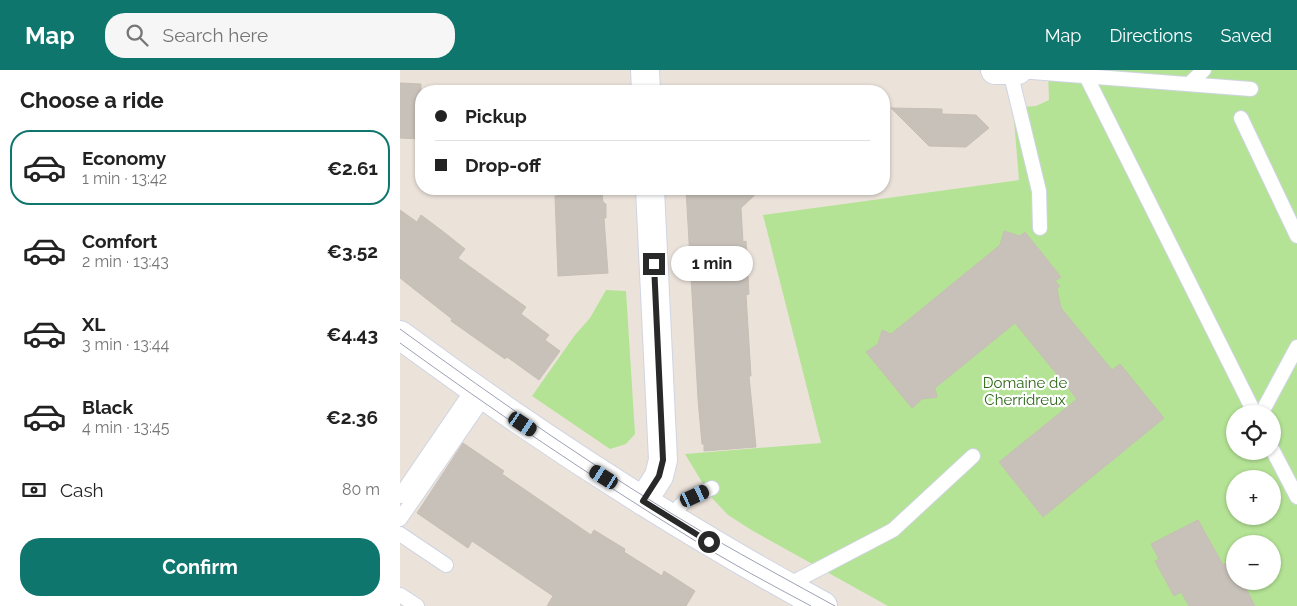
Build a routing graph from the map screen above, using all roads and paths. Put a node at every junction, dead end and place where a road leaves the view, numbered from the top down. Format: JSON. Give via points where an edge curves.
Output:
{"nodes":[{"id":1,"x":645,"y":70,"type":"edge"},
{"id":2,"x":1011,"y":70,"type":"edge"},
{"id":3,"x":1204,"y":70,"type":"edge"},
{"id":4,"x":1086,"y":76,"type":"junction"},
{"id":5,"x":1189,"y":84,"type":"junction"},
{"id":6,"x":646,"y":85,"type":"edge"},
{"id":7,"x":1251,"y":89,"type":"dead end"},
{"id":8,"x":1241,"y":118,"type":"dead end"},
{"id":9,"x":650,"y":195,"type":"edge"},
{"id":10,"x":1040,"y":228,"type":"dead end"},
{"id":11,"x":1297,"y":236,"type":"edge"},
{"id":12,"x":400,"y":335,"type":"edge"},
{"id":13,"x":1297,"y":347,"type":"edge"},
{"id":14,"x":479,"y":392,"type":"junction"},
{"id":15,"x":1250,"y":405,"type":"edge"},
{"id":16,"x":1267,"y":405,"type":"edge"},
{"id":17,"x":973,"y":456,"type":"dead end"},
{"id":18,"x":1278,"y":460,"type":"edge"},
{"id":19,"x":712,"y":488,"type":"dead end"},
{"id":20,"x":400,"y":496,"type":"edge"},
{"id":21,"x":1297,"y":497,"type":"edge"},
{"id":22,"x":643,"y":501,"type":"junction"},
{"id":23,"x":669,"y":517,"type":"junction"},
{"id":24,"x":400,"y":519,"type":"edge"},
{"id":25,"x":400,"y":534,"type":"edge"},
{"id":26,"x":446,"y":565,"type":"dead end"},
{"id":27,"x":786,"y":586,"type":"junction"},
{"id":28,"x":400,"y":595,"type":"edge"},
{"id":29,"x":417,"y":606,"type":"edge"},
{"id":30,"x":823,"y":606,"type":"edge"}],
"edges":[{"from":1,"to":6,"type":"street"},
{"from":2,"to":4,"type":"lane"},
{"from":2,"to":10,"type":"lane","via":[[1039,191]]},
{"from":3,"to":5,"type":"lane"},
{"from":4,"to":5,"type":"lane"},
{"from":4,"to":15,"type":"lane"},
{"from":5,"to":7,"type":"lane"},
{"from":8,"to":11,"type":"lane"},
{"from":9,"to":22,"type":"street","via":[[663,460],[659,476]]},
{"from":12,"to":14,"type":"street"},
{"from":13,"to":16,"type":"lane"},
{"from":14,"to":20,"type":"lane"},
{"from":14,"to":22,"type":"street"},
{"from":14,"to":24,"type":"lane"},
{"from":17,"to":27,"type":"lane","via":[[893,530]]},
{"from":18,"to":21,"type":"lane"},
{"from":19,"to":23,"type":"lane","via":[[687,499]]},
{"from":22,"to":23,"type":"street"},
{"from":23,"to":27,"type":"street"},
{"from":25,"to":26,"type":"lane"},
{"from":27,"to":30,"type":"street"},
{"from":28,"to":29,"type":"lane"}]}
